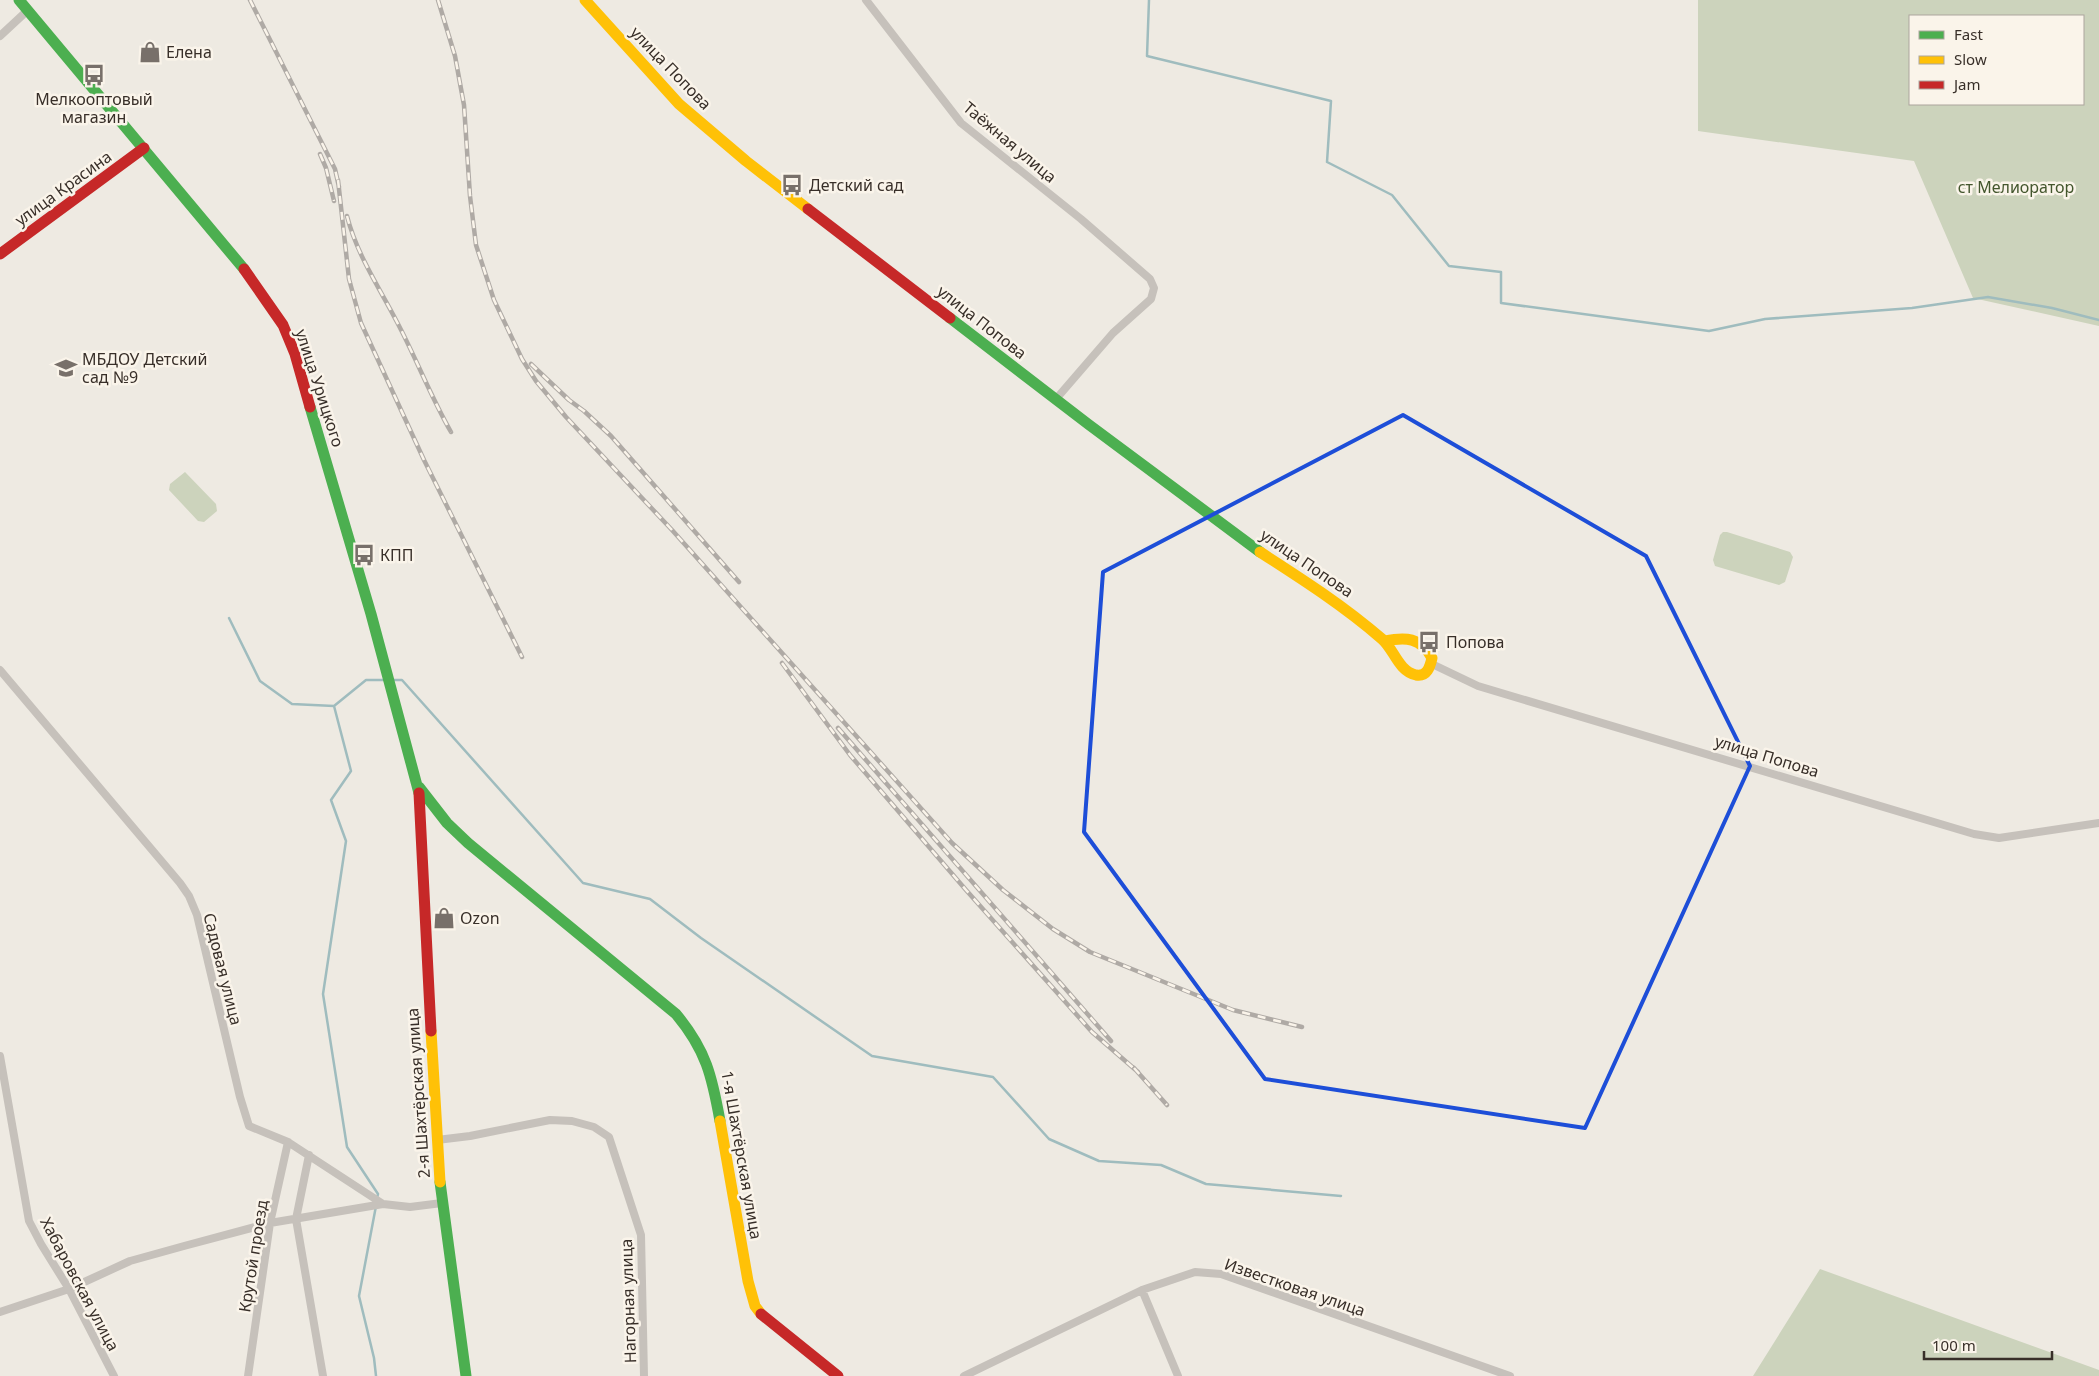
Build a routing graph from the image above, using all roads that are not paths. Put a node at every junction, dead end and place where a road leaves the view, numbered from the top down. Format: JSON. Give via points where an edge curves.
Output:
{"nodes":[{"id":1,"x":19,"y":0,"type":"edge"},
{"id":2,"x":585,"y":0,"type":"edge"},
{"id":3,"x":866,"y":0,"type":"edge"},
{"id":4,"x":28,"y":10,"type":"junction"},
{"id":5,"x":0,"y":36,"type":"edge"},
{"id":6,"x":144,"y":148,"type":"junction"},
{"id":7,"x":0,"y":254,"type":"edge"},
{"id":8,"x":1056,"y":399,"type":"junction"},
{"id":9,"x":1385,"y":640,"type":"junction"},
{"id":10,"x":1432,"y":664,"type":"junction"},
{"id":11,"x":0,"y":670,"type":"edge"},
{"id":12,"x":419,"y":787,"type":"junction"},
{"id":13,"x":420,"y":806,"type":"joint"},
{"id":14,"x":2099,"y":823,"type":"edge"},
{"id":15,"x":0,"y":1056,"type":"edge"},
{"id":16,"x":437,"y":1140,"type":"junction"},
{"id":17,"x":288,"y":1142,"type":"junction"},
{"id":18,"x":309,"y":1155,"type":"junction"},
{"id":19,"x":442,"y":1203,"type":"junction"},
{"id":20,"x":383,"y":1204,"type":"junction"},
{"id":21,"x":296,"y":1219,"type":"junction"},
{"id":22,"x":270,"y":1223,"type":"junction"},
{"id":23,"x":69,"y":1289,"type":"junction"},
{"id":24,"x":1142,"y":1290,"type":"junction"},
{"id":25,"x":0,"y":1312,"type":"edge"},
{"id":26,"x":114,"y":1376,"type":"edge"},
{"id":27,"x":248,"y":1376,"type":"edge"},
{"id":28,"x":323,"y":1376,"type":"edge"},
{"id":29,"x":466,"y":1376,"type":"edge"},
{"id":30,"x":644,"y":1376,"type":"edge"},
{"id":31,"x":838,"y":1376,"type":"edge"},
{"id":32,"x":964,"y":1376,"type":"edge"},
{"id":33,"x":1178,"y":1376,"type":"edge"},
{"id":34,"x":1510,"y":1376,"type":"edge"}],
"edges":[{"from":1,"to":4,"type":"street","name":"улица Урицкого"},
{"from":2,"to":8,"type":"street","name":"улица Попова","via":[[679,104],[738,154]]},
{"from":3,"to":8,"type":"street","name":"Таёжная улица","via":[[961,122],[1150,279],[1154,288],[1151,299],[1114,333]]},
{"from":4,"to":5,"type":"street"},
{"from":4,"to":6,"type":"street","name":"улица Урицкого"},
{"from":6,"to":7,"type":"street","name":"улица Красина"},
{"from":6,"to":12,"type":"street","name":"улица Урицкого","via":[[246,271],[283,325],[295,354]]},
{"from":8,"to":9,"type":"street","name":"улица Попова"},
{"from":9,"to":10,"type":"street","via":[[1403,637],[1421,644],[1430,654]]},
{"from":9,"to":10,"type":"street","name":"улица Попова","via":[[1395,657],[1412,674],[1426,673]]},
{"from":10,"to":14,"type":"street","name":"улица Попова","via":[[1478,686],[1974,834],[1999,838]]},
{"from":11,"to":17,"type":"street","name":"Садовая улица","via":[[189,896],[197,915],[249,1126]]},
{"from":12,"to":13,"type":"street","name":"улица Урицкого"},
{"from":12,"to":31,"type":"street","name":"1-я Шахтёрская улица","via":[[468,843],[668,1006],[693,1034],[706,1057],[713,1079],[755,1306],[782,1333]]},
{"from":13,"to":16,"type":"street","name":"2-я Шахтёрская улица"},
{"from":15,"to":23,"type":"street","name":"Хабаровская улица","via":[[30,1221]]},
{"from":16,"to":19,"type":"street","name":"2-я Шахтёрская улица"},
{"from":16,"to":30,"type":"street","name":"Нагорная улица","via":[[550,1120],[594,1127],[608,1137],[641,1235]]},
{"from":17,"to":18,"type":"street","name":"Садовая улица"},
{"from":17,"to":22,"type":"street","name":"Крутой проезд"},
{"from":18,"to":20,"type":"street","name":"Садовая улица"},
{"from":18,"to":21,"type":"street"},
{"from":19,"to":20,"type":"street","name":"Садовая улица","via":[[410,1207]]},
{"from":19,"to":29,"type":"street","name":"2-я Шахтёрская улица"},
{"from":20,"to":21,"type":"street"},
{"from":21,"to":22,"type":"street"},
{"from":21,"to":28,"type":"street"},
{"from":22,"to":23,"type":"street","via":[[130,1261]]},
{"from":22,"to":27,"type":"street","name":"Крутой проезд"},
{"from":23,"to":25,"type":"street"},
{"from":23,"to":26,"type":"street","name":"Хабаровская улица"},
{"from":24,"to":32,"type":"street","name":"Известковая улица"},
{"from":24,"to":33,"type":"street"},
{"from":24,"to":34,"type":"street","name":"Известковая улица","via":[[1195,1272],[1221,1274]]}]}
